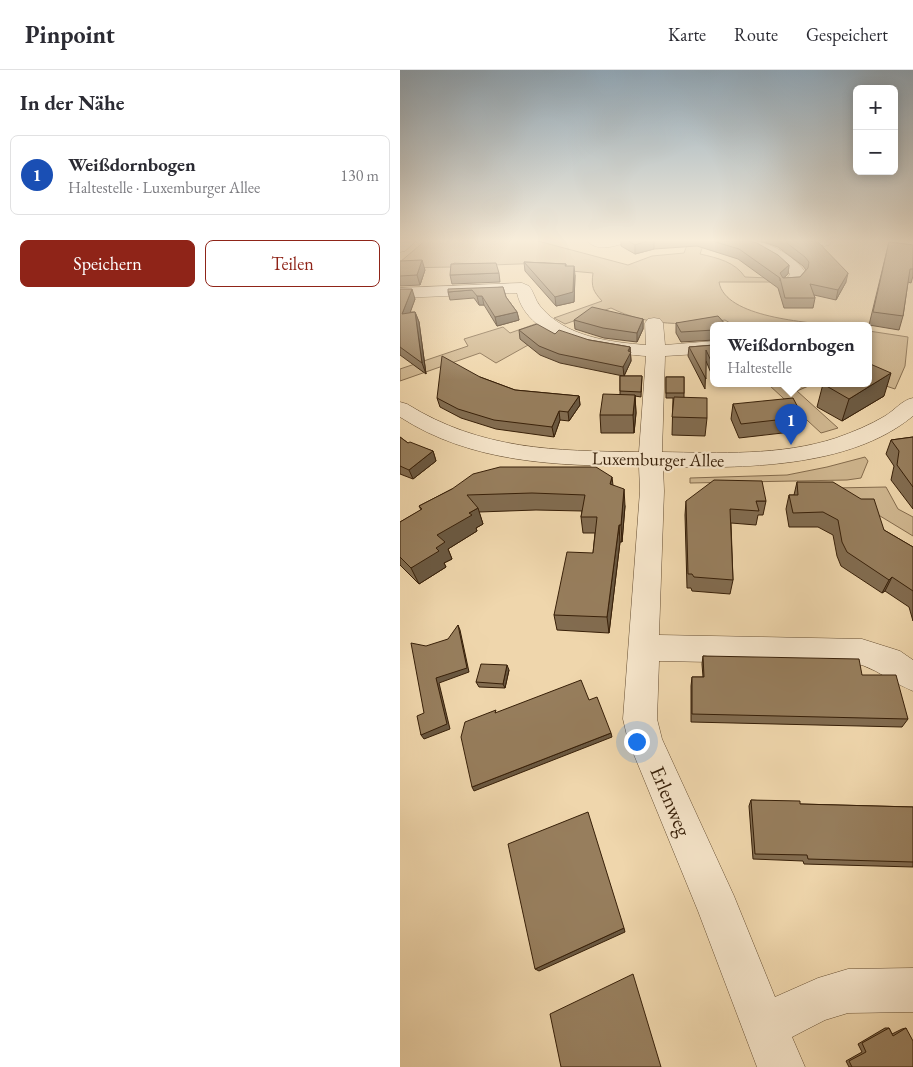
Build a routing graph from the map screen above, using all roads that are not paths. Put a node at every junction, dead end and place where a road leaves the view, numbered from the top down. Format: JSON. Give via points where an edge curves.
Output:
{"nodes":[{"id":1,"x":400,"y":293,"type":"edge"},
{"id":2,"x":654,"y":323,"type":"dead end"},
{"id":3,"x":710,"y":348,"type":"edge"},
{"id":4,"x":656,"y":352,"type":"junction"},
{"id":5,"x":913,"y":404,"type":"edge"},
{"id":6,"x":400,"y":408,"type":"edge"},
{"id":7,"x":651,"y":459,"type":"junction"},
{"id":8,"x":644,"y":648,"type":"junction"},
{"id":9,"x":913,"y":677,"type":"edge"},
{"id":10,"x":913,"y":990,"type":"edge"},
{"id":11,"x":765,"y":1026,"type":"junction"},
{"id":12,"x":780,"y":1067,"type":"edge"}],
"edges":[{"from":1,"to":4,"type":"street","via":[[522,288],[536,313],[562,332],[599,344]]},
{"from":2,"to":4,"type":"street","name":"Erlenweg"},
{"from":3,"to":4,"type":"street"},
{"from":4,"to":7,"type":"street","name":"Erlenweg"},
{"from":5,"to":7,"type":"street","name":"Luxemburger Allee","via":[[884,426],[831,448],[761,459]]},
{"from":6,"to":7,"type":"street","name":"Luxemburger Allee","via":[[429,427],[454,437],[522,454]]},
{"from":7,"to":8,"type":"street","name":"Erlenweg"},
{"from":8,"to":9,"type":"street","via":[[862,652],[889,661]]},
{"from":8,"to":11,"type":"street","name":"Erlenweg","via":[[640,719],[645,740]]},
{"from":10,"to":11,"type":"street","via":[[848,991],[818,1000]]},
{"from":11,"to":12,"type":"street","name":"Erlenweg"}]}
